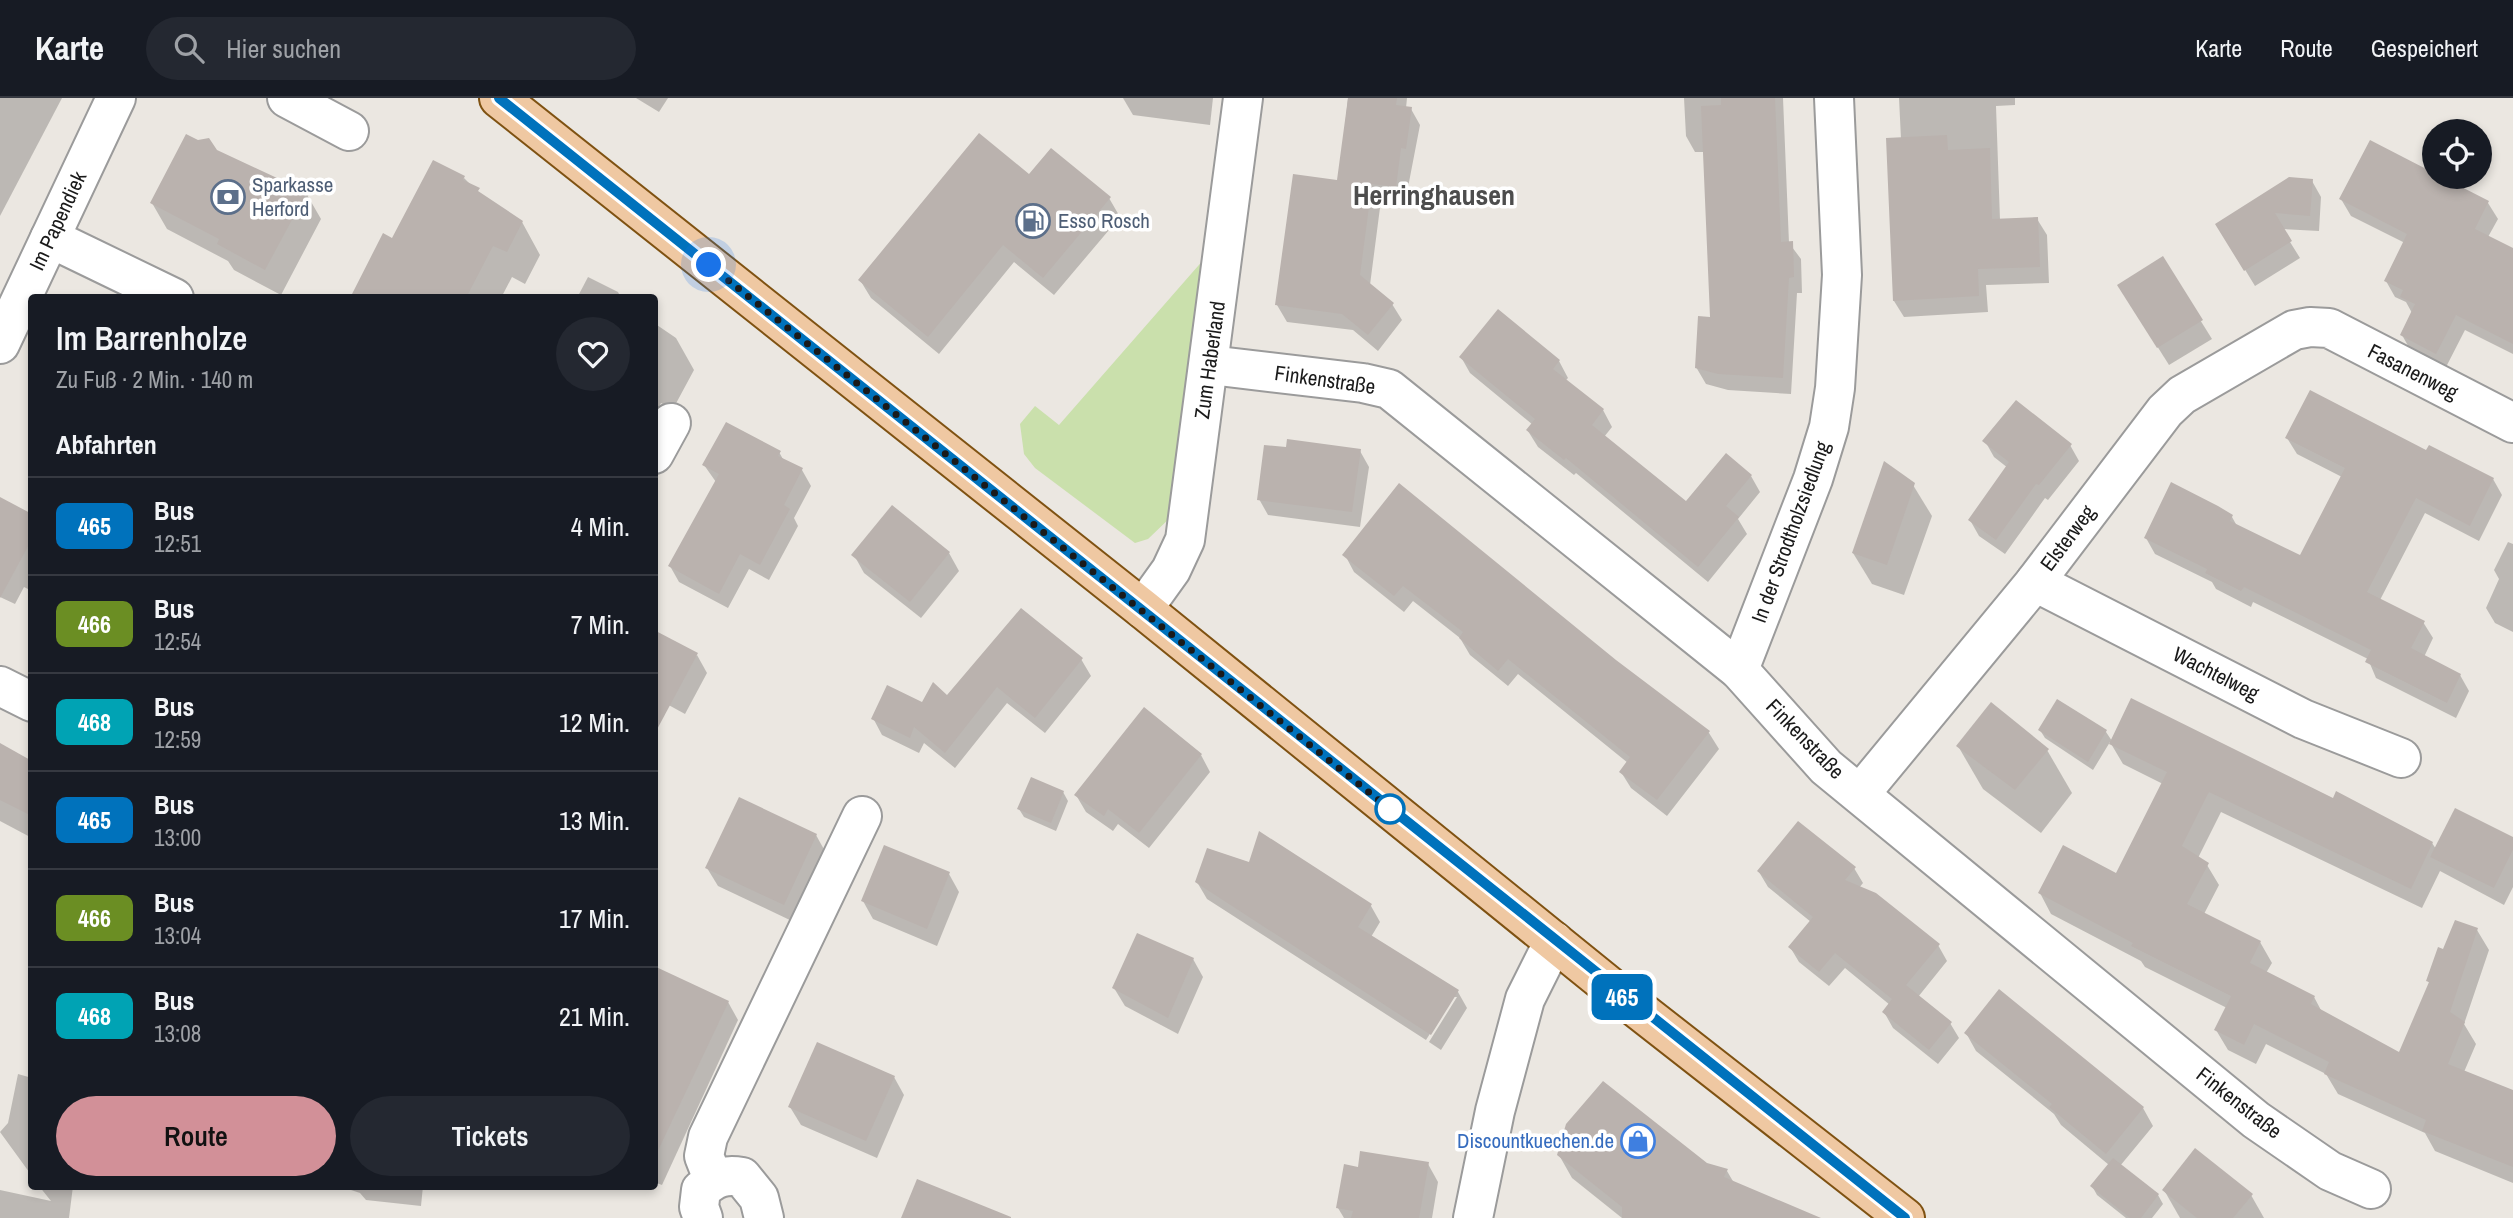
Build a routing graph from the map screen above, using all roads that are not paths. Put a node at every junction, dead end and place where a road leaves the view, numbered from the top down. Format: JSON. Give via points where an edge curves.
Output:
{"nodes":[{"id":1,"x":116,"y":98,"type":"edge"},
{"id":2,"x":287,"y":98,"type":"edge"},
{"id":3,"x":499,"y":98,"type":"edge"},
{"id":4,"x":1243,"y":98,"type":"edge"},
{"id":5,"x":1834,"y":98,"type":"edge"},
{"id":6,"x":349,"y":131,"type":"dead end"},
{"id":7,"x":50,"y":238,"type":"junction"},
{"id":8,"x":166,"y":294,"type":"edge"},
{"id":9,"x":2310,"y":327,"type":"joint"},
{"id":10,"x":0,"y":344,"type":"edge"},
{"id":11,"x":1210,"y":365,"type":"junction"},
{"id":12,"x":2513,"y":423,"type":"edge"},
{"id":13,"x":2035,"y":582,"type":"junction"},
{"id":14,"x":1143,"y":609,"type":"junction"},
{"id":15,"x":1740,"y":670,"type":"junction"},
{"id":16,"x":0,"y":686,"type":"edge"},
{"id":17,"x":28,"y":700,"type":"edge"},
{"id":18,"x":2401,"y":758,"type":"dead end"},
{"id":19,"x":1860,"y":794,"type":"junction"},
{"id":20,"x":862,"y":816,"type":"dead end"},
{"id":21,"x":1554,"y":941,"type":"junction"},
{"id":22,"x":713,"y":1179,"type":"junction"},
{"id":23,"x":2371,"y":1189,"type":"dead end"},
{"id":24,"x":703,"y":1218,"type":"edge"},
{"id":25,"x":764,"y":1218,"type":"edge"},
{"id":26,"x":1474,"y":1218,"type":"edge"},
{"id":27,"x":1905,"y":1218,"type":"edge"}],
"edges":[{"from":1,"to":7,"type":"street","name":"Im Papendiek"},
{"from":2,"to":6,"type":"street"},
{"from":3,"to":14,"type":"main road"},
{"from":4,"to":11,"type":"street","name":"Zum Haberland"},
{"from":5,"to":15,"type":"street","name":"In der Strodtholzsiedlung","via":[[1842,275],[1829,427],[1814,479]]},
{"from":7,"to":8,"type":"street"},
{"from":7,"to":10,"type":"street","name":"Im Papendiek"},
{"from":9,"to":12,"type":"street","name":"Fasanenweg","via":[[2329,328]]},
{"from":9,"to":13,"type":"street","name":"Elsterweg","via":[[2294,330],[2174,403]]},
{"from":11,"to":14,"type":"street","name":"Zum Haberland","via":[[1185,540],[1171,570]]},
{"from":11,"to":15,"type":"street","name":"Finkenstraße","via":[[1389,389]]},
{"from":13,"to":18,"type":"street","name":"Wachtelweg","via":[[2303,719]]},
{"from":13,"to":19,"type":"street","name":"Elsterweg"},
{"from":14,"to":21,"type":"main road"},
{"from":15,"to":19,"type":"street","name":"Finkenstraße","via":[[1826,767]]},
{"from":16,"to":17,"type":"street"},
{"from":19,"to":23,"type":"street","name":"Finkenstraße","via":[[2256,1119],[2330,1171]]},
{"from":20,"to":22,"type":"street","via":[[708,1137],[704,1156]]},
{"from":21,"to":26,"type":"street","via":[[1525,999],[1495,1111]]},
{"from":21,"to":27,"type":"main road"},
{"from":22,"to":24,"type":"street","via":[[701,1190]]},
{"from":22,"to":25,"type":"street","via":[[742,1177],[759,1198]]}]}
